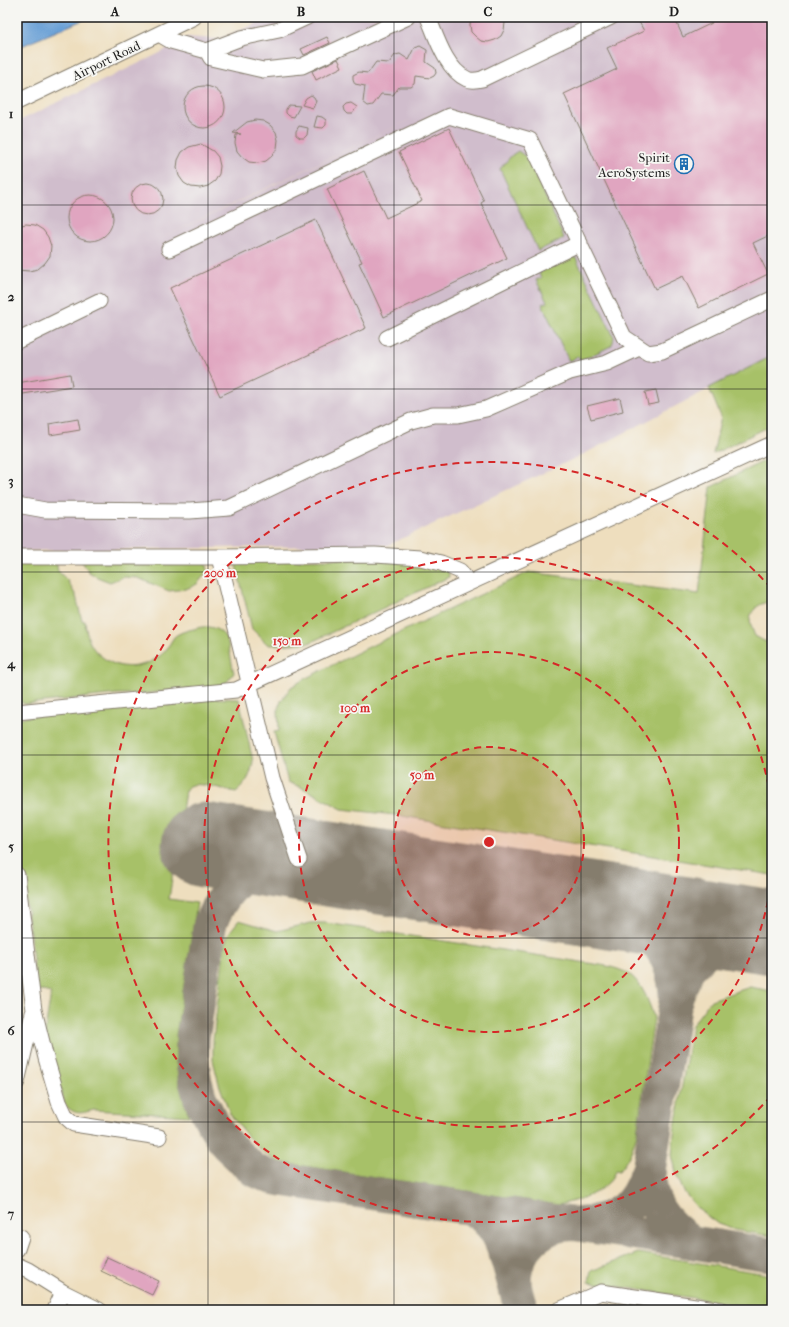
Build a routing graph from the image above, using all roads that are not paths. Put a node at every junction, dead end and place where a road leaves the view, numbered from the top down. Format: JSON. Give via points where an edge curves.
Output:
{"nodes":[{"id":1,"x":194,"y":17,"type":"edge"},
{"id":2,"x":306,"y":17,"type":"edge"},
{"id":3,"x":408,"y":17,"type":"edge"},
{"id":4,"x":428,"y":17,"type":"edge"},
{"id":5,"x":611,"y":17,"type":"edge"},
{"id":6,"x":159,"y":34,"type":"junction"},
{"id":7,"x":207,"y":51,"type":"junction"},
{"id":8,"x":17,"y":102,"type":"edge"},
{"id":9,"x":580,"y":243,"type":"junction"},
{"id":10,"x":169,"y":250,"type":"dead end"},
{"id":11,"x":772,"y":299,"type":"edge"},
{"id":12,"x":99,"y":301,"type":"dead end"},
{"id":13,"x":387,"y":338,"type":"dead end"},
{"id":14,"x":17,"y":341,"type":"edge"},
{"id":15,"x":639,"y":348,"type":"junction"},
{"id":16,"x":772,"y":444,"type":"edge"},
{"id":17,"x":17,"y":505,"type":"edge"},
{"id":18,"x":17,"y":557,"type":"edge"},
{"id":19,"x":219,"y":557,"type":"junction"},
{"id":20,"x":470,"y":583,"type":"junction"},
{"id":21,"x":250,"y":684,"type":"junction"},
{"id":22,"x":17,"y":712,"type":"edge"},
{"id":23,"x":299,"y":859,"type":"dead end"},
{"id":24,"x":17,"y":875,"type":"edge"},
{"id":25,"x":34,"y":1010,"type":"junction"},
{"id":26,"x":17,"y":1082,"type":"edge"},
{"id":27,"x":159,"y":1137,"type":"dead end"},
{"id":28,"x":17,"y":1236,"type":"edge"},
{"id":29,"x":17,"y":1249,"type":"edge"},
{"id":30,"x":17,"y":1265,"type":"edge"},
{"id":31,"x":64,"y":1292,"type":"junction"},
{"id":32,"x":566,"y":1308,"type":"edge"},
{"id":33,"x":55,"y":1310,"type":"edge"},
{"id":34,"x":99,"y":1310,"type":"edge"},
{"id":35,"x":722,"y":1310,"type":"edge"}],
"edges":[{"from":1,"to":6,"type":"street","name":"Airport Road"},
{"from":2,"to":7,"type":"street","via":[[279,30],[241,38]]},
{"from":3,"to":7,"type":"street","via":[[302,66],[263,70],[211,58]]},
{"from":4,"to":5,"type":"street","via":[[450,63],[468,80],[482,79]]},
{"from":6,"to":7,"type":"street","via":[[171,41]]},
{"from":6,"to":8,"type":"street","name":"Airport Road"},
{"from":9,"to":10,"type":"street","via":[[530,140],[449,116]]},
{"from":9,"to":13,"type":"street"},
{"from":9,"to":15,"type":"street","via":[[624,337]]},
{"from":11,"to":15,"type":"street","via":[[662,351],[648,353]]},
{"from":12,"to":14,"type":"street"},
{"from":15,"to":17,"type":"street","via":[[607,363],[570,372],[486,409],[458,415],[433,415],[411,421],[229,508],[190,511],[45,510]]},
{"from":16,"to":20,"type":"street"},
{"from":18,"to":19,"type":"street"},
{"from":19,"to":20,"type":"street","via":[[375,555],[420,558],[460,571]]},
{"from":19,"to":21,"type":"street"},
{"from":20,"to":21,"type":"street"},
{"from":21,"to":22,"type":"street","via":[[236,690]]},
{"from":21,"to":23,"type":"street","via":[[272,778]]},
{"from":24,"to":25,"type":"street"},
{"from":25,"to":26,"type":"street"},
{"from":25,"to":27,"type":"street","via":[[59,1102],[66,1117],[74,1124]]},
{"from":28,"to":29,"type":"street","via":[[21,1237]]},
{"from":30,"to":31,"type":"street"},
{"from":31,"to":33,"type":"street"},
{"from":31,"to":34,"type":"street"},
{"from":32,"to":35,"type":"street","via":[[596,1293],[606,1292]]}]}
